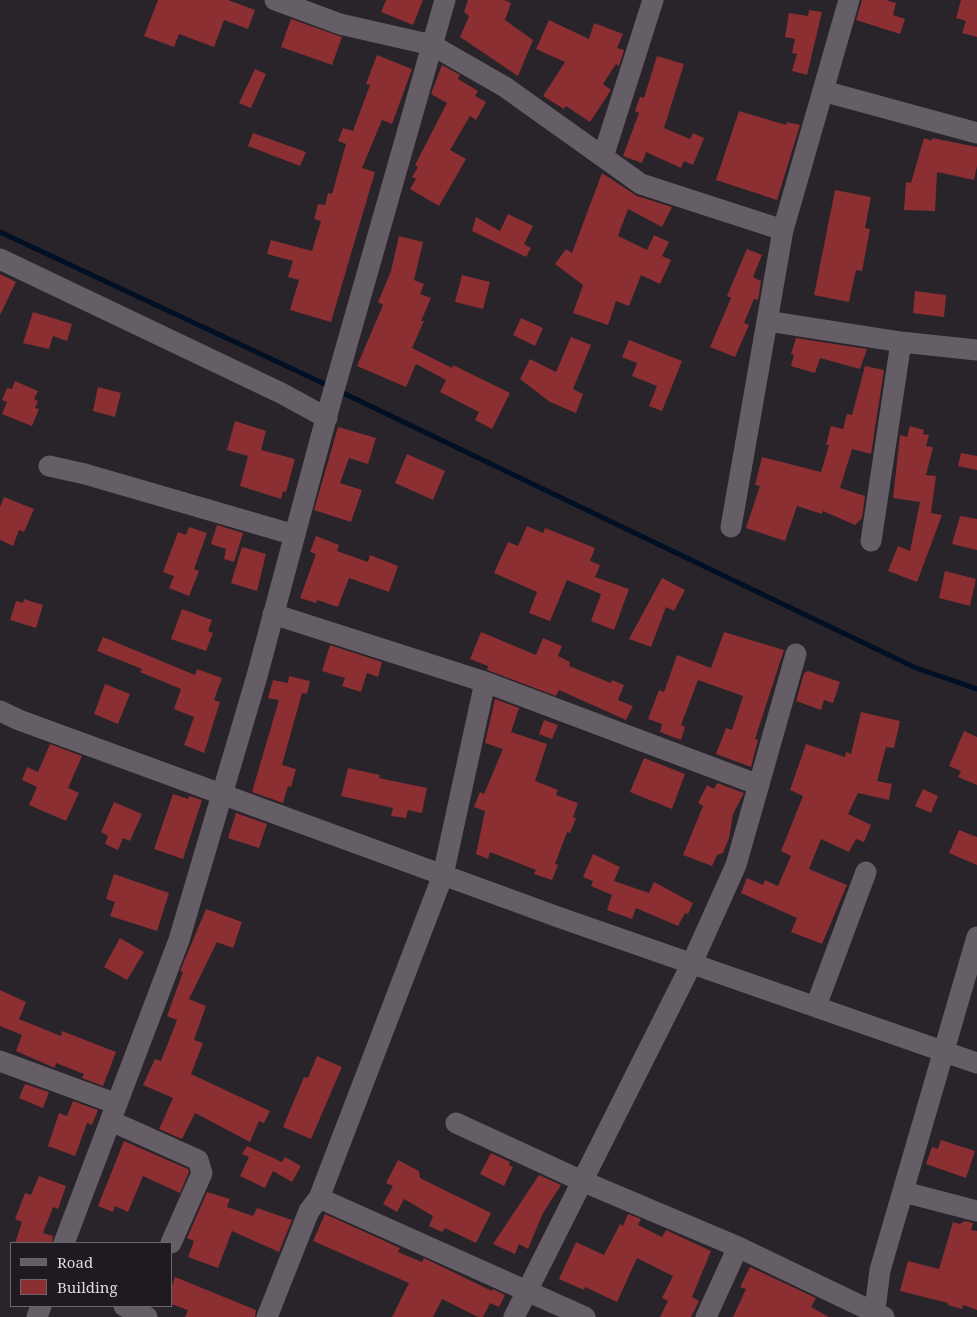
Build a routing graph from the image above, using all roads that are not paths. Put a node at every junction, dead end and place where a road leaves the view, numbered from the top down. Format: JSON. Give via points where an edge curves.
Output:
{"nodes":[{"id":1,"x":275,"y":0,"type":"edge"},
{"id":2,"x":445,"y":0,"type":"edge"},
{"id":3,"x":653,"y":0,"type":"edge"},
{"id":4,"x":849,"y":0,"type":"edge"},
{"id":5,"x":432,"y":45,"type":"junction"},
{"id":6,"x":823,"y":91,"type":"junction"},
{"id":7,"x":977,"y":133,"type":"edge"},
{"id":8,"x":603,"y":157,"type":"junction"},
{"id":9,"x":783,"y":230,"type":"junction"},
{"id":10,"x":0,"y":259,"type":"edge"},
{"id":11,"x":767,"y":321,"type":"junction"},
{"id":12,"x":901,"y":342,"type":"junction"},
{"id":13,"x":977,"y":350,"type":"edge"},
{"id":14,"x":328,"y":414,"type":"junction"},
{"id":15,"x":49,"y":466,"type":"dead end"},
{"id":16,"x":731,"y":527,"type":"dead end"},
{"id":17,"x":295,"y":535,"type":"junction"},
{"id":18,"x":871,"y":541,"type":"dead end"},
{"id":19,"x":273,"y":614,"type":"junction"},
{"id":20,"x":796,"y":654,"type":"dead end"},
{"id":21,"x":485,"y":682,"type":"junction"},
{"id":22,"x":0,"y":711,"type":"edge"},
{"id":23,"x":759,"y":785,"type":"junction"},
{"id":24,"x":223,"y":793,"type":"junction"},
{"id":25,"x":866,"y":872,"type":"dead end"},
{"id":26,"x":443,"y":875,"type":"junction"},
{"id":27,"x":977,"y":937,"type":"edge"},
{"id":28,"x":692,"y":963,"type":"junction"},
{"id":29,"x":816,"y":1006,"type":"junction"},
{"id":30,"x":944,"y":1051,"type":"junction"},
{"id":31,"x":0,"y":1060,"type":"edge"},
{"id":32,"x":977,"y":1063,"type":"edge"},
{"id":33,"x":114,"y":1113,"type":"junction"},
{"id":34,"x":456,"y":1123,"type":"dead end"},
{"id":35,"x":582,"y":1181,"type":"junction"},
{"id":36,"x":904,"y":1192,"type":"junction"},
{"id":37,"x":319,"y":1198,"type":"junction"},
{"id":38,"x":977,"y":1211,"type":"edge"},
{"id":39,"x":64,"y":1242,"type":"edge"},
{"id":40,"x":171,"y":1242,"type":"edge"},
{"id":41,"x":738,"y":1246,"type":"junction"},
{"id":42,"x":526,"y":1291,"type":"junction"},
{"id":43,"x":877,"y":1315,"type":"edge"},
{"id":44,"x":267,"y":1317,"type":"edge"},
{"id":45,"x":514,"y":1317,"type":"edge"},
{"id":46,"x":585,"y":1317,"type":"edge"},
{"id":47,"x":706,"y":1317,"type":"edge"}],
"edges":[{"from":1,"to":5,"type":"street","via":[[340,24]]},
{"from":2,"to":5,"type":"street"},
{"from":3,"to":8,"type":"street"},
{"from":4,"to":6,"type":"street"},
{"from":5,"to":8,"type":"street","via":[[505,87]]},
{"from":5,"to":14,"type":"street"},
{"from":6,"to":7,"type":"street"},
{"from":6,"to":9,"type":"street"},
{"from":8,"to":9,"type":"street","via":[[641,184]]},
{"from":9,"to":11,"type":"street"},
{"from":10,"to":14,"type":"street"},
{"from":11,"to":12,"type":"street"},
{"from":11,"to":16,"type":"street"},
{"from":12,"to":13,"type":"street"},
{"from":12,"to":18,"type":"street"},
{"from":14,"to":17,"type":"street"},
{"from":15,"to":17,"type":"street"},
{"from":17,"to":19,"type":"street"},
{"from":19,"to":21,"type":"street"},
{"from":19,"to":24,"type":"street"},
{"from":20,"to":23,"type":"street"},
{"from":21,"to":23,"type":"street"},
{"from":21,"to":26,"type":"street"},
{"from":22,"to":24,"type":"street"},
{"from":23,"to":28,"type":"street","via":[[736,865]]},
{"from":24,"to":26,"type":"street"},
{"from":24,"to":33,"type":"street","via":[[180,940]]},
{"from":25,"to":29,"type":"street"},
{"from":26,"to":28,"type":"street"},
{"from":26,"to":37,"type":"street"},
{"from":27,"to":30,"type":"street"},
{"from":28,"to":29,"type":"street"},
{"from":28,"to":35,"type":"street"},
{"from":29,"to":30,"type":"street"},
{"from":30,"to":32,"type":"street"},
{"from":30,"to":36,"type":"street"},
{"from":31,"to":33,"type":"street"},
{"from":33,"to":39,"type":"street"},
{"from":33,"to":40,"type":"street","via":[[198,1160],[202,1173]]},
{"from":34,"to":35,"type":"street"},
{"from":35,"to":41,"type":"street"},
{"from":35,"to":42,"type":"street"},
{"from":36,"to":38,"type":"street"},
{"from":36,"to":43,"type":"street","via":[[880,1270]]},
{"from":37,"to":42,"type":"street"},
{"from":37,"to":44,"type":"street","via":[[309,1212]]},
{"from":41,"to":43,"type":"street"},
{"from":41,"to":47,"type":"street"},
{"from":42,"to":45,"type":"street"},
{"from":42,"to":46,"type":"street"}]}
